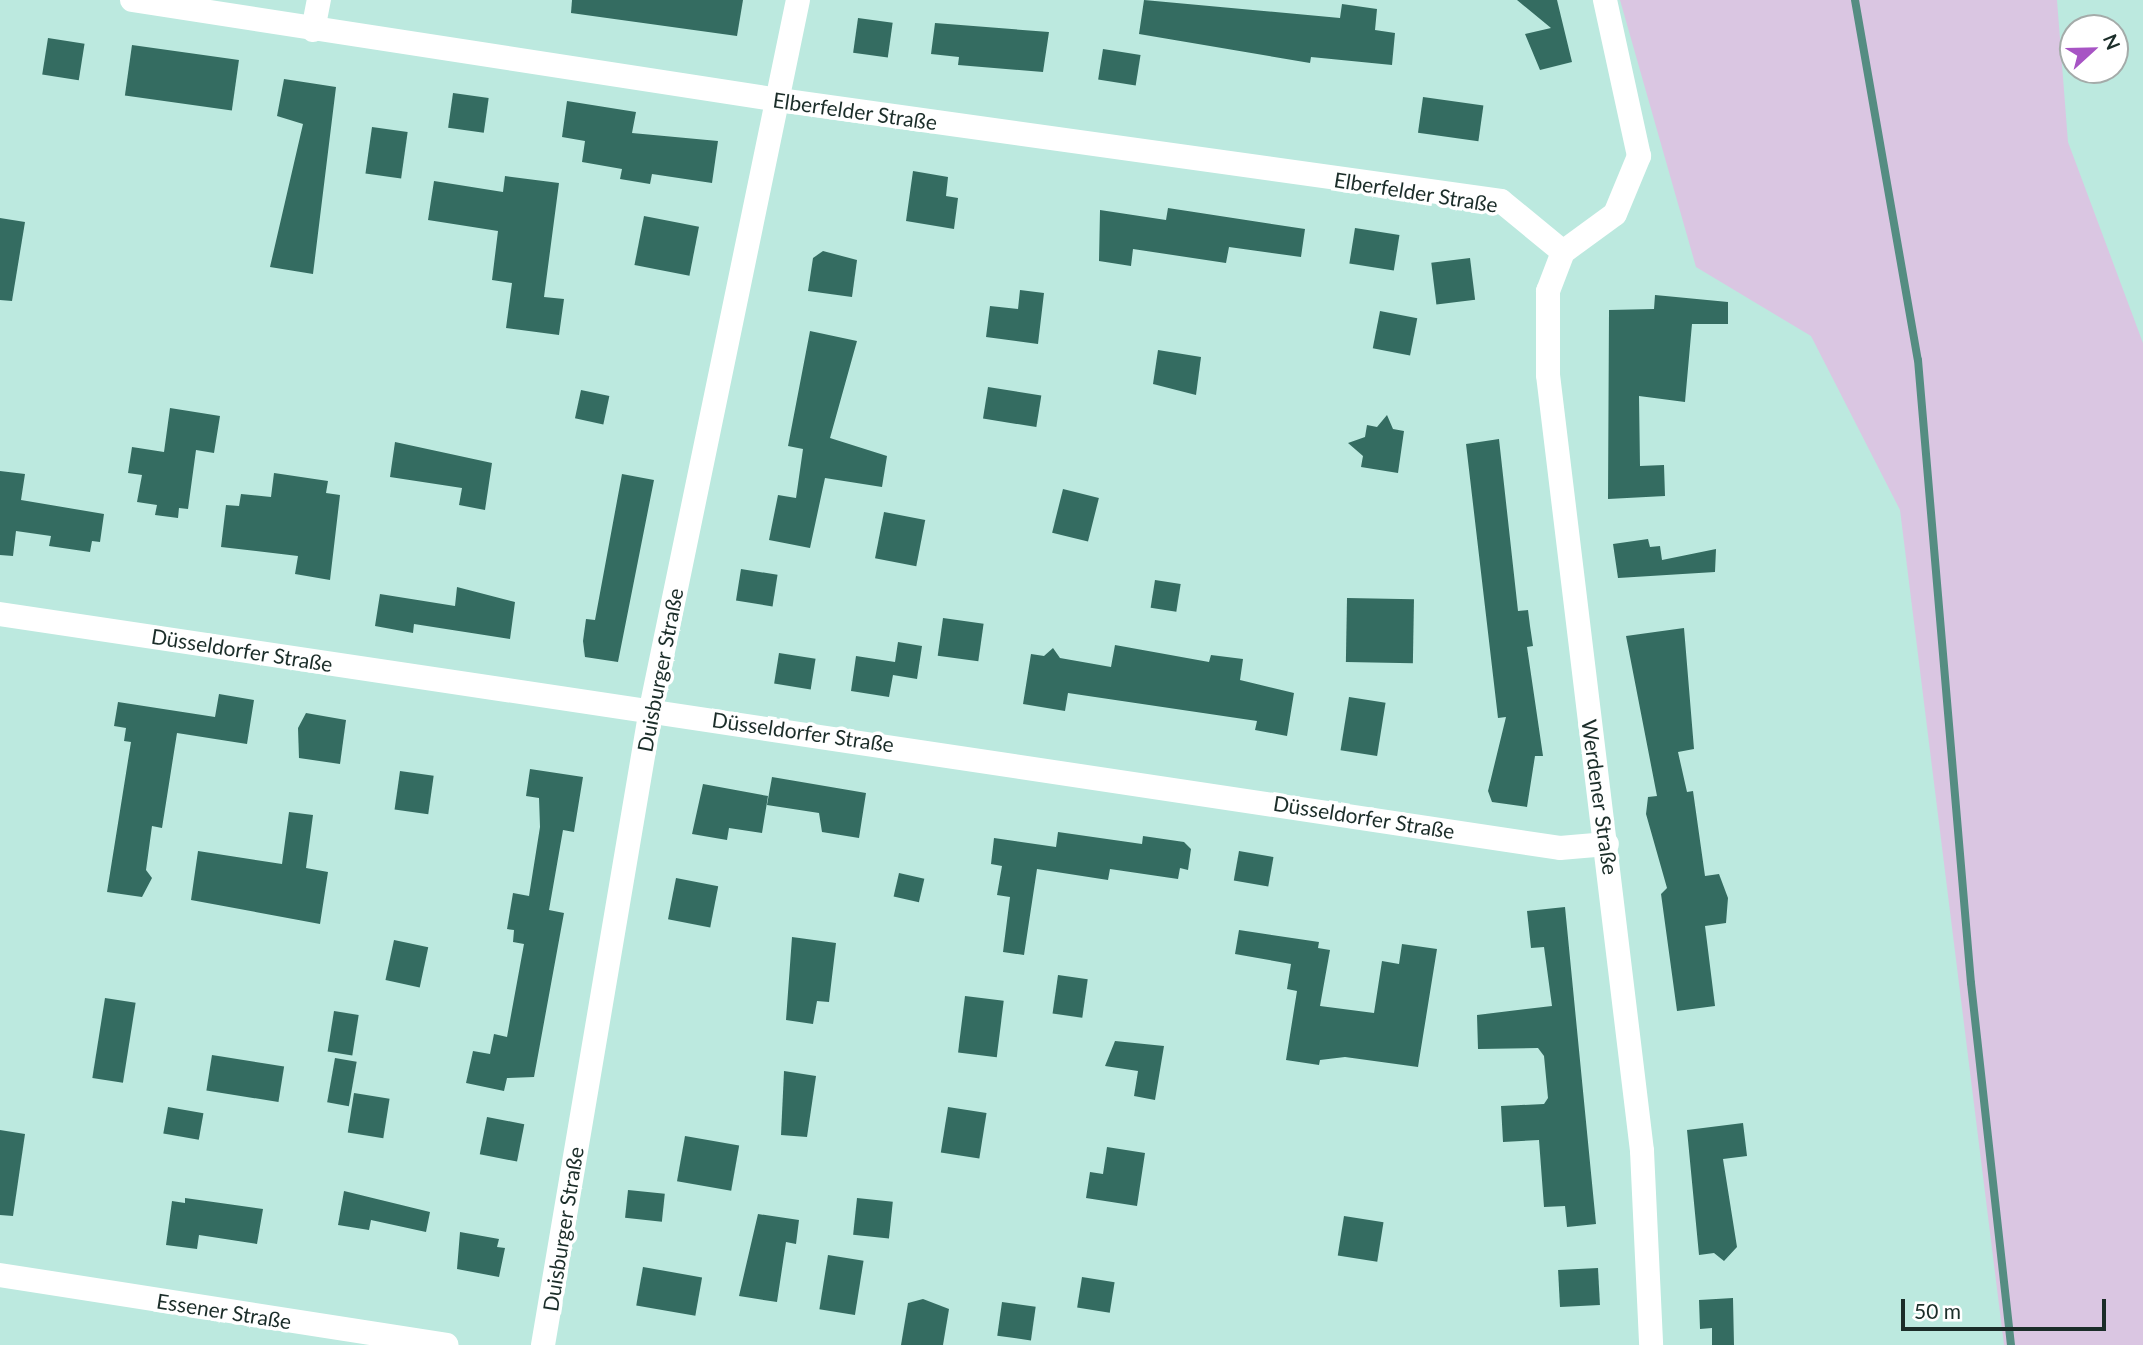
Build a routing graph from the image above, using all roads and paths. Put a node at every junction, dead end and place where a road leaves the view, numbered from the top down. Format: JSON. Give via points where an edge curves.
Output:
{"nodes":[{"id":1,"x":131,"y":0,"type":"edge"},
{"id":2,"x":319,"y":0,"type":"edge"},
{"id":3,"x":799,"y":0,"type":"edge"},
{"id":4,"x":1605,"y":0,"type":"edge"},
{"id":5,"x":313,"y":30,"type":"junction"},
{"id":6,"x":779,"y":100,"type":"junction"},
{"id":7,"x":1563,"y":252,"type":"junction"},
{"id":8,"x":0,"y":614,"type":"edge"},
{"id":9,"x":651,"y":709,"type":"junction"},
{"id":10,"x":1607,"y":844,"type":"junction"},
{"id":11,"x":0,"y":1275,"type":"edge"},
{"id":12,"x":447,"y":1345,"type":"edge"},
{"id":13,"x":544,"y":1345,"type":"edge"},
{"id":14,"x":1651,"y":1345,"type":"edge"}],
"edges":[{"from":1,"to":5,"type":"street","name":"Elberfelder Straße"},
{"from":2,"to":5,"type":"street"},
{"from":3,"to":6,"type":"street","name":"Duisburger Straße"},
{"from":4,"to":7,"type":"street","via":[[1639,156],[1615,214]]},
{"from":5,"to":6,"type":"street","name":"Elberfelder Straße"},
{"from":6,"to":7,"type":"street","name":"Elberfelder Straße","via":[[1501,201]]},
{"from":6,"to":9,"type":"street","name":"Duisburger Straße"},
{"from":7,"to":10,"type":"street","name":"Werdener Straße","via":[[1548,291],[1548,375]]},
{"from":8,"to":9,"type":"street","name":"Düsseldorfer Straße"},
{"from":9,"to":10,"type":"street","name":"Düsseldorfer Straße","via":[[1560,848]]},
{"from":9,"to":13,"type":"street","name":"Duisburger Straße"},
{"from":10,"to":14,"type":"street","name":"Werdener Straße","via":[[1642,1152]]},
{"from":11,"to":12,"type":"street","name":"Essener Straße"}]}
